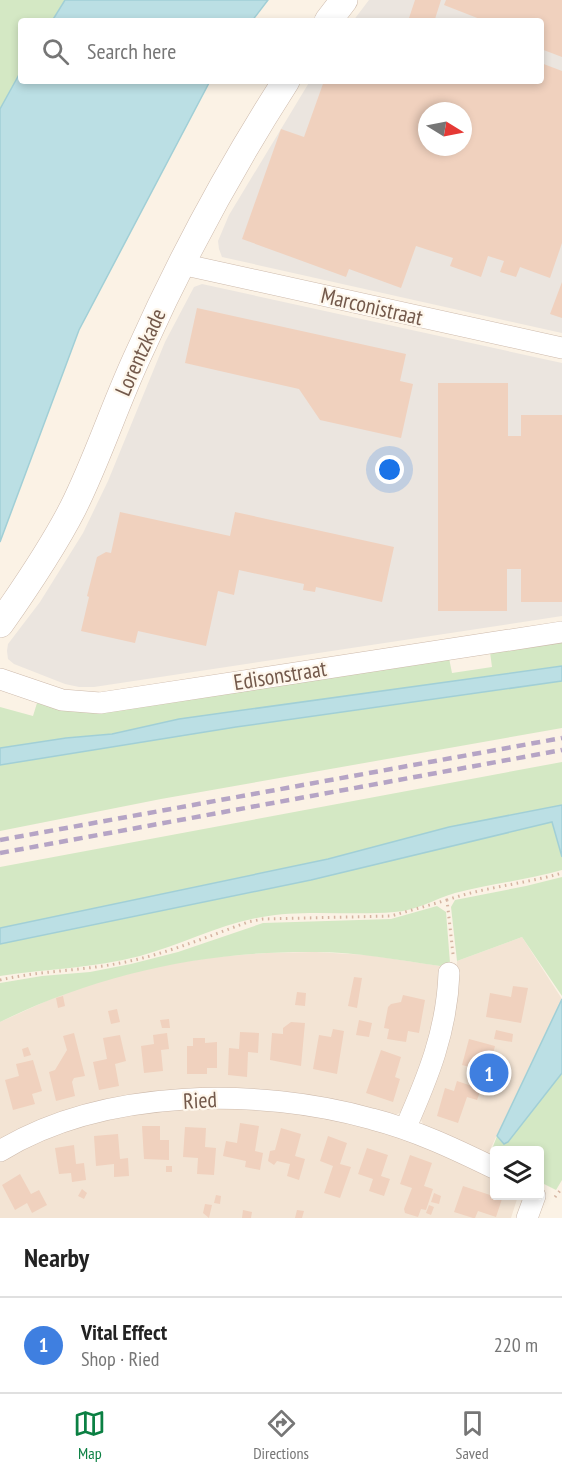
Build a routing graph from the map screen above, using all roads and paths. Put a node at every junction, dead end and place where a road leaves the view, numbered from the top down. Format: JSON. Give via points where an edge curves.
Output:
{"nodes":[{"id":1,"x":344,"y":0,"type":"edge"},
{"id":2,"x":330,"y":18,"type":"edge"},
{"id":3,"x":284,"y":84,"type":"edge"},
{"id":4,"x":181,"y":264,"type":"junction"},
{"id":5,"x":562,"y":348,"type":"edge"},
{"id":6,"x":0,"y":624,"type":"edge"},
{"id":7,"x":562,"y":632,"type":"edge"},
{"id":8,"x":0,"y":679,"type":"edge"},
{"id":9,"x":562,"y":873,"type":"edge"},
{"id":10,"x":447,"y":900,"type":"junction"},
{"id":11,"x":449,"y":973,"type":"joint"},
{"id":12,"x":0,"y":980,"type":"edge"},
{"id":13,"x":405,"y":1129,"type":"junction"},
{"id":14,"x":0,"y":1150,"type":"edge"},
{"id":15,"x":490,"y":1166,"type":"edge"},
{"id":16,"x":534,"y":1200,"type":"edge"},
{"id":17,"x":527,"y":1218,"type":"edge"}],
"edges":[{"from":1,"to":2,"type":"street"},
{"from":3,"to":4,"type":"street","name":"Lorentzkade"},
{"from":4,"to":5,"type":"street","name":"Marconistraat"},
{"from":4,"to":6,"type":"street","name":"Lorentzkade","via":[[72,510]]},
{"from":7,"to":8,"type":"street","name":"Edisonstraat","via":[[100,703],[62,700]]},
{"from":9,"to":10,"type":"path"},
{"from":10,"to":11,"type":"path","via":[[453,962]]},
{"from":10,"to":12,"type":"path","via":[[391,916],[262,919],[156,955]]},
{"from":11,"to":13,"type":"street","via":[[438,1045]]},
{"from":13,"to":14,"type":"street","name":"Ried","via":[[308,1105],[207,1098],[96,1113],[46,1128]]},
{"from":13,"to":15,"type":"street","name":"Ried"},
{"from":16,"to":17,"type":"street"}]}
